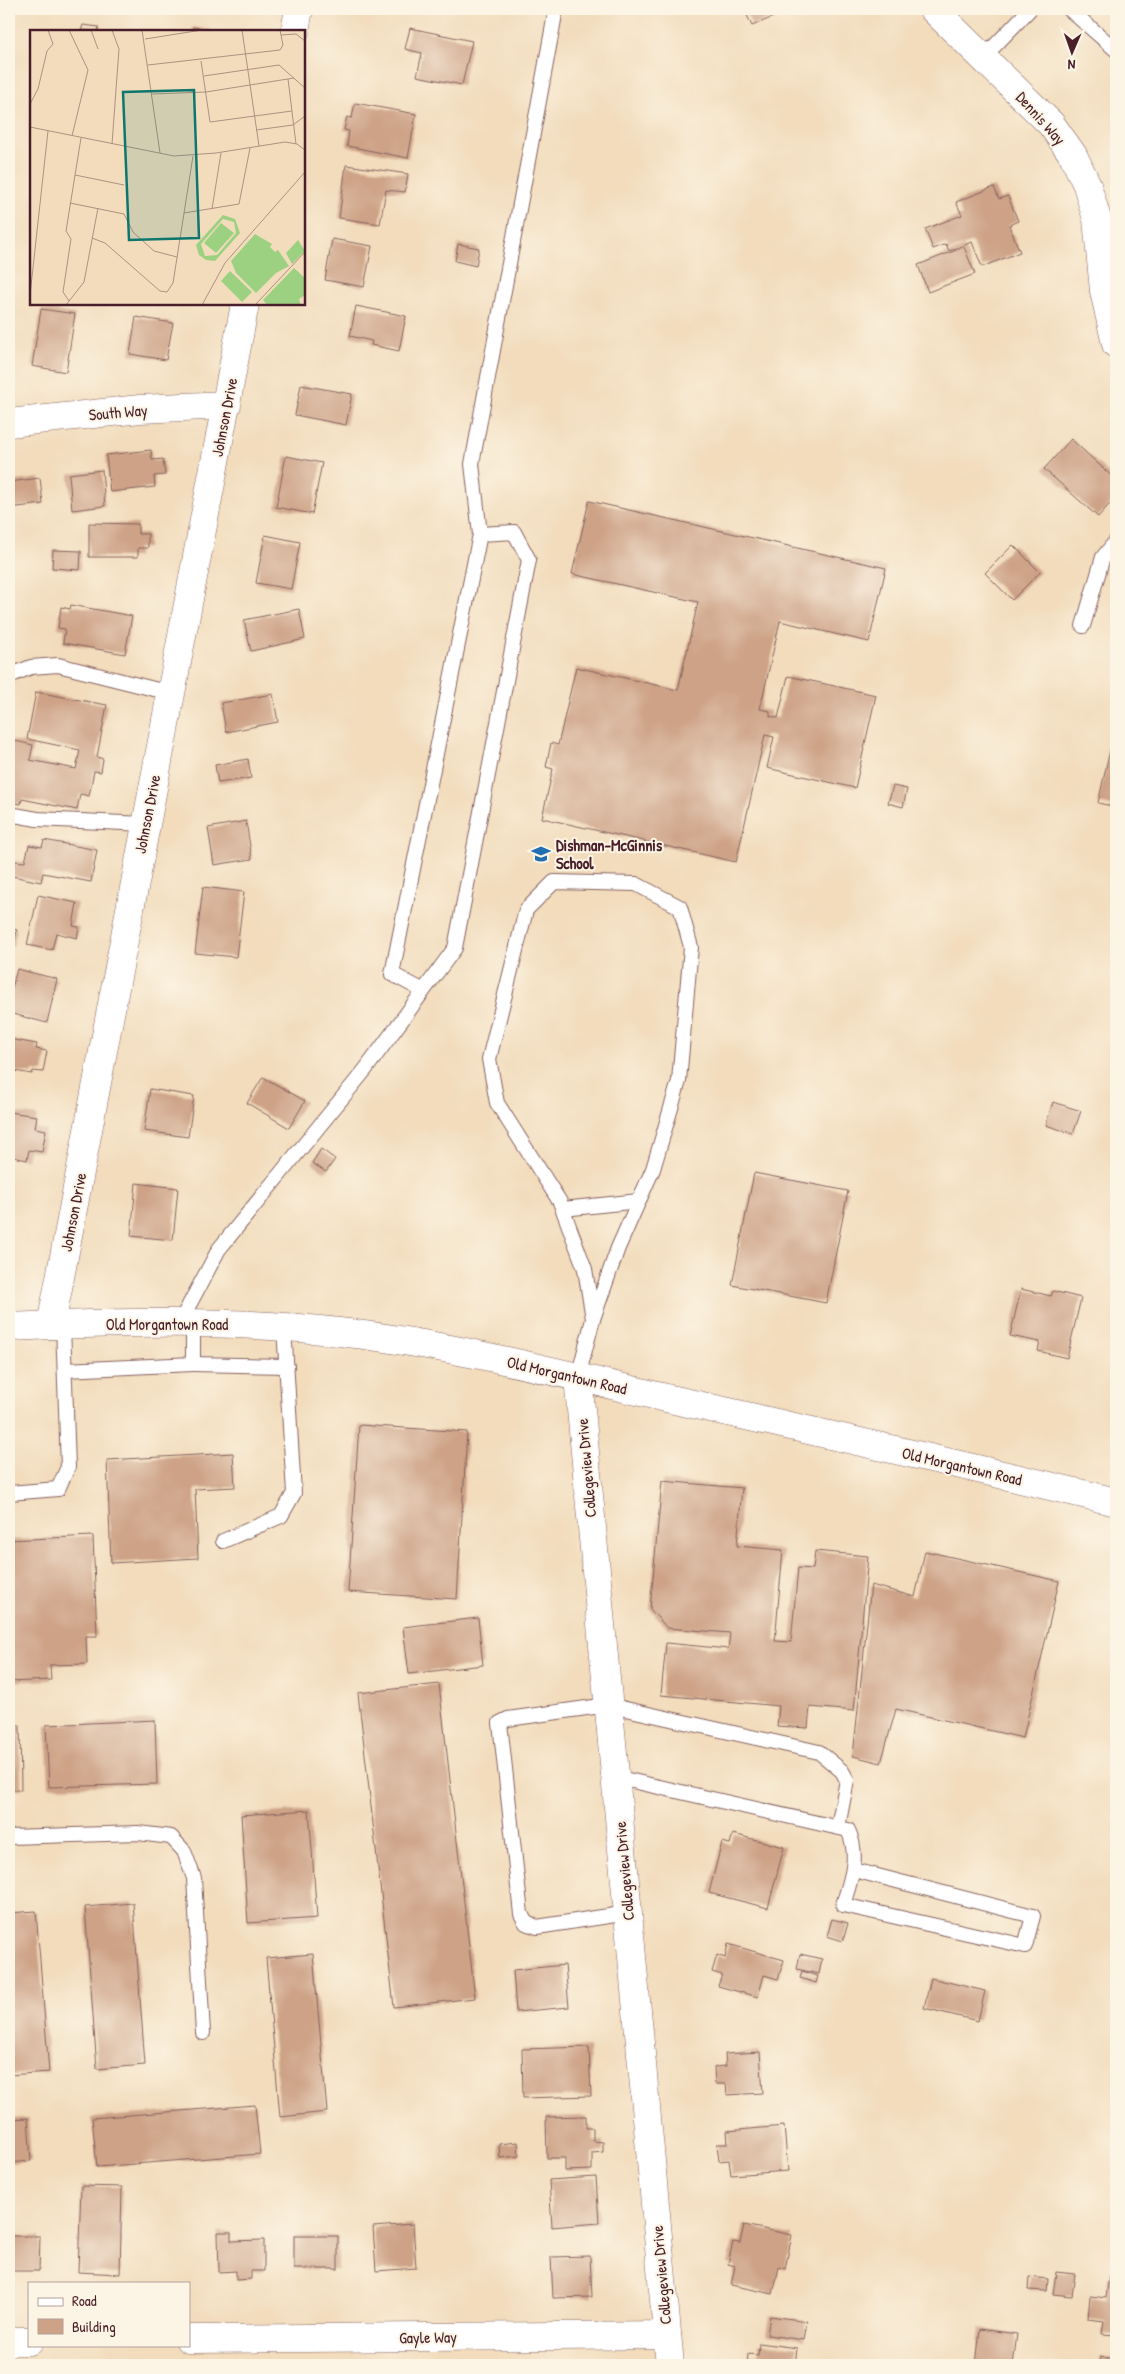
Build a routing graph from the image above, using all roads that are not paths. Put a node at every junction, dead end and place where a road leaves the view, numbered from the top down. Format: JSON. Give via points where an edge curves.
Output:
{"nodes":[{"id":1,"x":299,"y":9,"type":"edge"},
{"id":2,"x":556,"y":9,"type":"edge"},
{"id":3,"x":933,"y":9,"type":"edge"},
{"id":4,"x":1030,"y":9,"type":"edge"},
{"id":5,"x":1069,"y":9,"type":"edge"},
{"id":6,"x":295,"y":30,"type":"edge"},
{"id":7,"x":1116,"y":50,"type":"edge"},
{"id":8,"x":983,"y":58,"type":"junction"},
{"id":9,"x":245,"y":305,"type":"edge"},
{"id":10,"x":1112,"y":307,"type":"edge"},
{"id":11,"x":1116,"y":344,"type":"edge"},
{"id":12,"x":227,"y":405,"type":"junction"},
{"id":13,"x":9,"y":423,"type":"edge"},
{"id":14,"x":480,"y":534,"type":"junction"},
{"id":15,"x":1116,"y":541,"type":"edge"},
{"id":16,"x":1083,"y":626,"type":"dead end"},
{"id":17,"x":9,"y":676,"type":"edge"},
{"id":18,"x":170,"y":693,"type":"junction"},
{"id":19,"x":9,"y":814,"type":"edge"},
{"id":20,"x":146,"y":824,"type":"junction"},
{"id":21,"x":422,"y":990,"type":"junction"},
{"id":22,"x":639,"y":1200,"type":"junction"},
{"id":23,"x":563,"y":1209,"type":"junction"},
{"id":24,"x":593,"y":1318,"type":"junction"},
{"id":25,"x":187,"y":1322,"type":"junction"},
{"id":26,"x":57,"y":1325,"type":"junction"},
{"id":27,"x":9,"y":1327,"type":"edge"},
{"id":28,"x":284,"y":1327,"type":"junction"},
{"id":29,"x":194,"y":1364,"type":"junction"},
{"id":30,"x":287,"y":1366,"type":"junction"},
{"id":31,"x":65,"y":1370,"type":"junction"},
{"id":32,"x":578,"y":1377,"type":"junction"},
{"id":33,"x":9,"y":1493,"type":"edge"},
{"id":34,"x":1116,"y":1502,"type":"edge"},
{"id":35,"x":224,"y":1541,"type":"dead end"},
{"id":36,"x":608,"y":1705,"type":"junction"},
{"id":37,"x":615,"y":1777,"type":"junction"},
{"id":38,"x":838,"y":1827,"type":"junction"},
{"id":39,"x":9,"y":1837,"type":"edge"},
{"id":40,"x":854,"y":1870,"type":"junction"},
{"id":41,"x":628,"y":1913,"type":"junction"},
{"id":42,"x":203,"y":2034,"type":"dead end"},
{"id":43,"x":667,"y":2335,"type":"junction"},
{"id":44,"x":190,"y":2339,"type":"edge"},
{"id":45,"x":9,"y":2341,"type":"edge"},
{"id":46,"x":28,"y":2341,"type":"edge"},
{"id":47,"x":670,"y":2365,"type":"edge"}],
"edges":[{"from":1,"to":6,"type":"street"},
{"from":2,"to":14,"type":"lane","via":[[472,464]]},
{"from":3,"to":8,"type":"street","name":"Dennis Way"},
{"from":4,"to":8,"type":"lane"},
{"from":5,"to":7,"type":"lane"},
{"from":8,"to":10,"type":"street","name":"Dennis Way","via":[[1050,124],[1073,155],[1087,185],[1097,219]]},
{"from":9,"to":12,"type":"street","name":"Johnson Drive"},
{"from":10,"to":11,"type":"street","name":"Dennis Way"},
{"from":12,"to":13,"type":"street","name":"South Way","via":[[140,409]]},
{"from":12,"to":18,"type":"street","name":"Johnson Drive"},
{"from":14,"to":21,"type":"lane","via":[[392,974]]},
{"from":14,"to":21,"type":"lane","via":[[514,532],[529,560],[455,948]]},
{"from":15,"to":16,"type":"lane","via":[[1103,557]]},
{"from":17,"to":18,"type":"lane","via":[[31,667],[58,665]]},
{"from":18,"to":20,"type":"street","name":"Johnson Drive"},
{"from":19,"to":20,"type":"lane","via":[[37,819]]},
{"from":20,"to":26,"type":"street","name":"Johnson Drive"},
{"from":21,"to":25,"type":"lane","via":[[365,1070],[219,1249]]},
{"from":22,"to":23,"type":"lane"},
{"from":22,"to":23,"type":"lane","via":[[653,1169],[679,1081],[691,947],[680,907],[636,884],[554,882],[526,910],[489,1059],[497,1103]]},
{"from":22,"to":24,"type":"lane"},
{"from":23,"to":24,"type":"lane","via":[[585,1269]]},
{"from":24,"to":32,"type":"lane"},
{"from":25,"to":26,"type":"street","name":"Old Morgantown Road"},
{"from":25,"to":28,"type":"street","name":"Old Morgantown Road"},
{"from":25,"to":29,"type":"lane"},
{"from":26,"to":27,"type":"street","name":"Old Morgantown Road"},
{"from":26,"to":31,"type":"lane"},
{"from":28,"to":30,"type":"lane"},
{"from":28,"to":32,"type":"street","name":"Old Morgantown Road","via":[[347,1332],[424,1344]]},
{"from":29,"to":30,"type":"lane"},
{"from":29,"to":31,"type":"lane"},
{"from":30,"to":35,"type":"lane","via":[[294,1493],[281,1516]]},
{"from":31,"to":33,"type":"lane","via":[[68,1467],[58,1489]]},
{"from":32,"to":34,"type":"street","name":"Old Morgantown Road"},
{"from":32,"to":36,"type":"street","name":"Collegeview Drive"},
{"from":36,"to":37,"type":"street","name":"Collegeview Drive"},
{"from":36,"to":38,"type":"lane","via":[[819,1752],[842,1771],[847,1780]]},
{"from":36,"to":41,"type":"lane","via":[[508,1719],[500,1723],[499,1732],[521,1914],[526,1923],[537,1927]]},
{"from":37,"to":38,"type":"lane"},
{"from":37,"to":41,"type":"street","name":"Collegeview Drive"},
{"from":38,"to":40,"type":"lane","via":[[848,1830],[853,1840]]},
{"from":39,"to":42,"type":"lane","via":[[138,1833],[171,1837],[184,1851],[194,1878]]},
{"from":40,"to":40,"type":"lane","via":[[843,1905],[1025,1946],[1033,1916]]},
{"from":41,"to":43,"type":"street","name":"Collegeview Drive"},
{"from":43,"to":44,"type":"street","name":"Gayle Way"},
{"from":43,"to":47,"type":"street","name":"Collegeview Drive"},
{"from":45,"to":46,"type":"street"}]}
